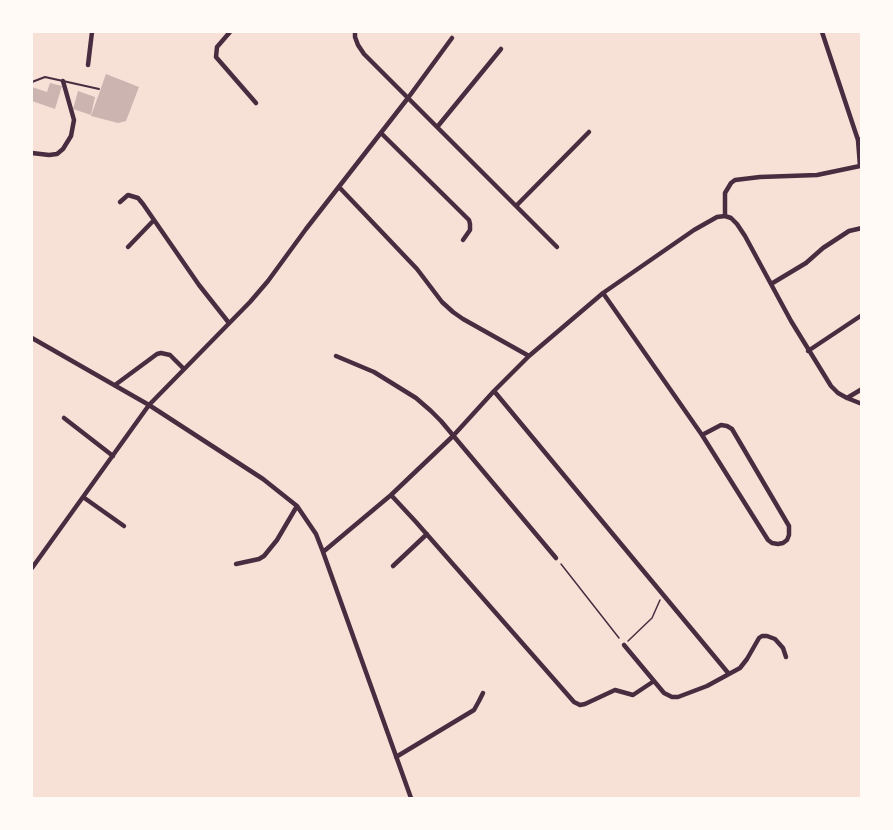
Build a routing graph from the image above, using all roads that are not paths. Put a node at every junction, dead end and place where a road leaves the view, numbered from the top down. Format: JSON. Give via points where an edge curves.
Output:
{"nodes":[{"id":1,"x":92,"y":32,"type":"edge"},
{"id":2,"x":230,"y":32,"type":"edge"},
{"id":3,"x":355,"y":32,"type":"edge"},
{"id":4,"x":822,"y":32,"type":"edge"},
{"id":5,"x":452,"y":38,"type":"dead end"},
{"id":6,"x":501,"y":49,"type":"dead end"},
{"id":7,"x":88,"y":65,"type":"dead end"},
{"id":8,"x":63,"y":81,"type":"junction"},
{"id":9,"x":32,"y":82,"type":"edge"},
{"id":10,"x":99,"y":89,"type":"dead end"},
{"id":11,"x":408,"y":98,"type":"junction"},
{"id":12,"x":256,"y":103,"type":"dead end"},
{"id":13,"x":438,"y":126,"type":"junction"},
{"id":14,"x":590,"y":132,"type":"dead end"},
{"id":15,"x":381,"y":133,"type":"junction"},
{"id":16,"x":860,"y":139,"type":"edge"},
{"id":17,"x":32,"y":153,"type":"edge"},
{"id":18,"x":860,"y":165,"type":"junction"},
{"id":19,"x":861,"y":172,"type":"edge"},
{"id":20,"x":339,"y":187,"type":"junction"},
{"id":21,"x":120,"y":202,"type":"dead end"},
{"id":22,"x":516,"y":206,"type":"junction"},
{"id":23,"x":725,"y":216,"type":"junction"},
{"id":24,"x":154,"y":220,"type":"junction"},
{"id":25,"x":861,"y":228,"type":"edge"},
{"id":26,"x":463,"y":240,"type":"dead end"},
{"id":27,"x":128,"y":247,"type":"dead end"},
{"id":28,"x":557,"y":247,"type":"dead end"},
{"id":29,"x":771,"y":284,"type":"junction"},
{"id":30,"x":603,"y":293,"type":"junction"},
{"id":31,"x":861,"y":315,"type":"edge"},
{"id":32,"x":229,"y":323,"type":"junction"},
{"id":33,"x":32,"y":338,"type":"edge"},
{"id":34,"x":808,"y":351,"type":"junction"},
{"id":35,"x":336,"y":356,"type":"dead end"},
{"id":36,"x":529,"y":356,"type":"junction"},
{"id":37,"x":184,"y":369,"type":"junction"},
{"id":38,"x":115,"y":385,"type":"junction"},
{"id":39,"x":861,"y":389,"type":"edge"},
{"id":40,"x":494,"y":391,"type":"junction"},
{"id":41,"x":847,"y":399,"type":"junction"},
{"id":42,"x":861,"y":404,"type":"edge"},
{"id":43,"x":150,"y":405,"type":"junction"},
{"id":44,"x":64,"y":418,"type":"dead end"},
{"id":45,"x":702,"y":435,"type":"junction"},
{"id":46,"x":453,"y":436,"type":"junction"},
{"id":47,"x":113,"y":456,"type":"junction"},
{"id":48,"x":391,"y":495,"type":"junction"},
{"id":49,"x":83,"y":497,"type":"junction"},
{"id":50,"x":297,"y":506,"type":"junction"},
{"id":51,"x":124,"y":526,"type":"dead end"},
{"id":52,"x":427,"y":534,"type":"junction"},
{"id":53,"x":323,"y":552,"type":"junction"},
{"id":54,"x":556,"y":558,"type":"road end"},
{"id":55,"x":236,"y":564,"type":"dead end"},
{"id":56,"x":393,"y":566,"type":"dead end"},
{"id":57,"x":32,"y":568,"type":"edge"},
{"id":58,"x":624,"y":645,"type":"road end"},
{"id":59,"x":786,"y":657,"type":"dead end"},
{"id":60,"x":729,"y":674,"type":"junction"},
{"id":61,"x":654,"y":681,"type":"junction"},
{"id":62,"x":483,"y":693,"type":"dead end"},
{"id":63,"x":396,"y":757,"type":"junction"},
{"id":64,"x":411,"y":798,"type":"edge"}],
"edges":[{"from":1,"to":7,"type":"street"},
{"from":2,"to":12,"type":"street","via":[[217,47],[216,57]]},
{"from":3,"to":11,"type":"street","via":[[364,54]]},
{"from":4,"to":16,"type":"street"},
{"from":5,"to":11,"type":"street"},
{"from":6,"to":13,"type":"street"},
{"from":8,"to":9,"type":"lane","via":[[45,77]]},
{"from":8,"to":10,"type":"lane"},
{"from":8,"to":17,"type":"street","via":[[74,120],[71,136],[57,154]]},
{"from":11,"to":13,"type":"street"},
{"from":11,"to":15,"type":"street"},
{"from":13,"to":22,"type":"street"},
{"from":14,"to":22,"type":"street"},
{"from":15,"to":20,"type":"street"},
{"from":15,"to":26,"type":"street","via":[[469,220],[470,230]]},
{"from":16,"to":18,"type":"street"},
{"from":18,"to":19,"type":"street"},
{"from":18,"to":23,"type":"street","via":[[818,175],[735,180],[725,193]]},
{"from":20,"to":32,"type":"street","via":[[268,281]]},
{"from":20,"to":36,"type":"street","via":[[453,312]]},
{"from":21,"to":24,"type":"street","via":[[128,195],[138,198]]},
{"from":22,"to":28,"type":"street"},
{"from":23,"to":29,"type":"street","via":[[746,236]]},
{"from":23,"to":30,"type":"street","via":[[694,230]]},
{"from":24,"to":27,"type":"street"},
{"from":24,"to":32,"type":"street"},
{"from":25,"to":29,"type":"street","via":[[849,231]]},
{"from":29,"to":34,"type":"street"},
{"from":30,"to":36,"type":"street"},
{"from":30,"to":45,"type":"street"},
{"from":31,"to":34,"type":"street"},
{"from":32,"to":37,"type":"street"},
{"from":33,"to":38,"type":"street"},
{"from":34,"to":41,"type":"street","via":[[831,386]]},
{"from":35,"to":46,"type":"street","via":[[374,372],[416,398]]},
{"from":36,"to":40,"type":"street"},
{"from":37,"to":38,"type":"street","via":[[170,355],[161,353]]},
{"from":37,"to":43,"type":"street"},
{"from":38,"to":43,"type":"street"},
{"from":39,"to":41,"type":"street"},
{"from":40,"to":46,"type":"street"},
{"from":40,"to":60,"type":"street"},
{"from":41,"to":42,"type":"street"},
{"from":43,"to":47,"type":"street"},
{"from":43,"to":50,"type":"street"},
{"from":44,"to":47,"type":"street"},
{"from":45,"to":45,"type":"street","via":[[768,540],[778,544],[787,540],[789,526],[732,429],[721,425]]},
{"from":46,"to":48,"type":"street"},
{"from":46,"to":54,"type":"street"},
{"from":47,"to":49,"type":"street"},
{"from":48,"to":52,"type":"street"},
{"from":48,"to":53,"type":"street"},
{"from":49,"to":51,"type":"street"},
{"from":49,"to":57,"type":"street"},
{"from":50,"to":53,"type":"street"},
{"from":50,"to":55,"type":"street","via":[[264,556]]},
{"from":52,"to":56,"type":"street"},
{"from":52,"to":61,"type":"street","via":[[574,702],[585,704],[615,690],[633,695]]},
{"from":53,"to":63,"type":"street"},
{"from":58,"to":61,"type":"street"},
{"from":59,"to":60,"type":"street","via":[[775,639],[762,636],[740,668]]},
{"from":60,"to":61,"type":"street","via":[[678,697],[664,693]]},
{"from":62,"to":63,"type":"street","via":[[474,710]]},
{"from":63,"to":64,"type":"street"}]}
